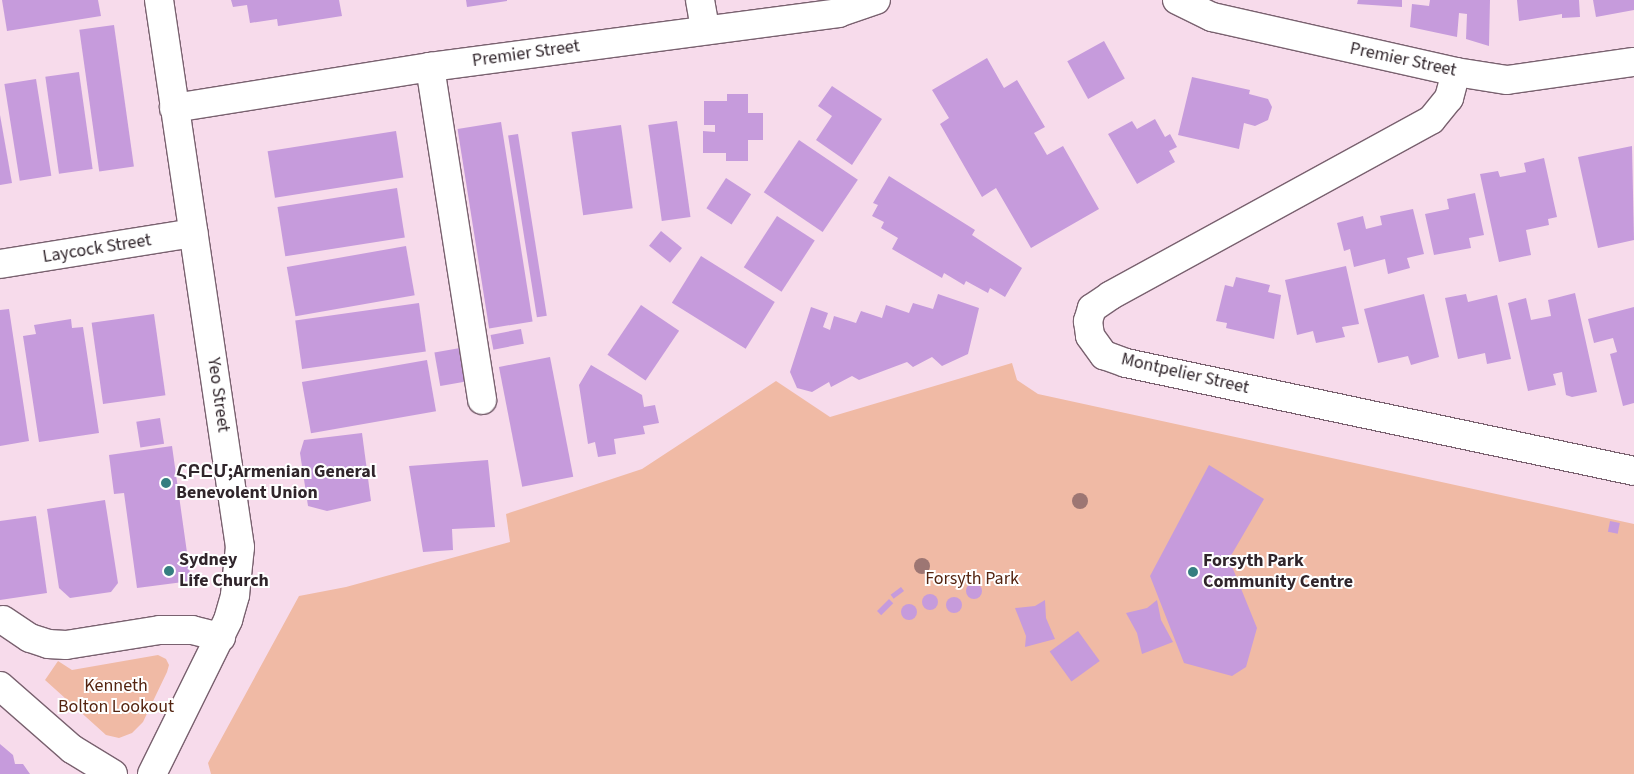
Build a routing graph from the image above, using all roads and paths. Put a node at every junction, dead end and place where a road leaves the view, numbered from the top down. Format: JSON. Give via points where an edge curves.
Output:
{"nodes":[{"id":1,"x":159,"y":0,"type":"edge"},
{"id":2,"x":700,"y":0,"type":"edge"},
{"id":3,"x":876,"y":0,"type":"edge"},
{"id":4,"x":1177,"y":0,"type":"edge"},
{"id":5,"x":705,"y":29,"type":"junction"},
{"id":6,"x":1634,"y":62,"type":"edge"},
{"id":7,"x":430,"y":67,"type":"junction"},
{"id":8,"x":1456,"y":72,"type":"junction"},
{"id":9,"x":174,"y":108,"type":"junction"},
{"id":10,"x":194,"y":234,"type":"junction"},
{"id":11,"x":0,"y":264,"type":"edge"},
{"id":12,"x":482,"y":400,"type":"dead end"},
{"id":13,"x":1634,"y":472,"type":"edge"},
{"id":14,"x":3,"y":620,"type":"dead end"},
{"id":15,"x":221,"y":637,"type":"junction"},
{"id":16,"x":0,"y":686,"type":"edge"},
{"id":17,"x":113,"y":774,"type":"edge"},
{"id":18,"x":152,"y":774,"type":"edge"}],
"edges":[{"from":1,"to":9,"type":"street","name":"Yeo Street"},
{"from":2,"to":5,"type":"street"},
{"from":3,"to":5,"type":"street","name":"Premier Street","via":[[838,13]]},
{"from":4,"to":8,"type":"street","name":"Premier Street","via":[[1212,17]]},
{"from":5,"to":7,"type":"street","name":"Premier Street"},
{"from":6,"to":8,"type":"street","name":"Premier Street","via":[[1507,80]]},
{"from":7,"to":9,"type":"street","name":"Premier Street"},
{"from":7,"to":12,"type":"street"},
{"from":8,"to":13,"type":"street","name":"Montpelier Street","via":[[1449,98],[1430,120],[1110,296],[1092,308],[1088,321],[1090,336],[1104,355],[1126,363]]},
{"from":9,"to":10,"type":"street","name":"Yeo Street"},
{"from":10,"to":11,"type":"street","name":"Laycock Street"},
{"from":10,"to":15,"type":"street","name":"Yeo Street","via":[[240,548],[235,595]]},
{"from":14,"to":15,"type":"street","via":[[30,638],[66,645],[160,630],[192,630]]},
{"from":15,"to":18,"type":"street","name":"Yeo Street"},
{"from":16,"to":17,"type":"street","via":[[72,748]]}]}
